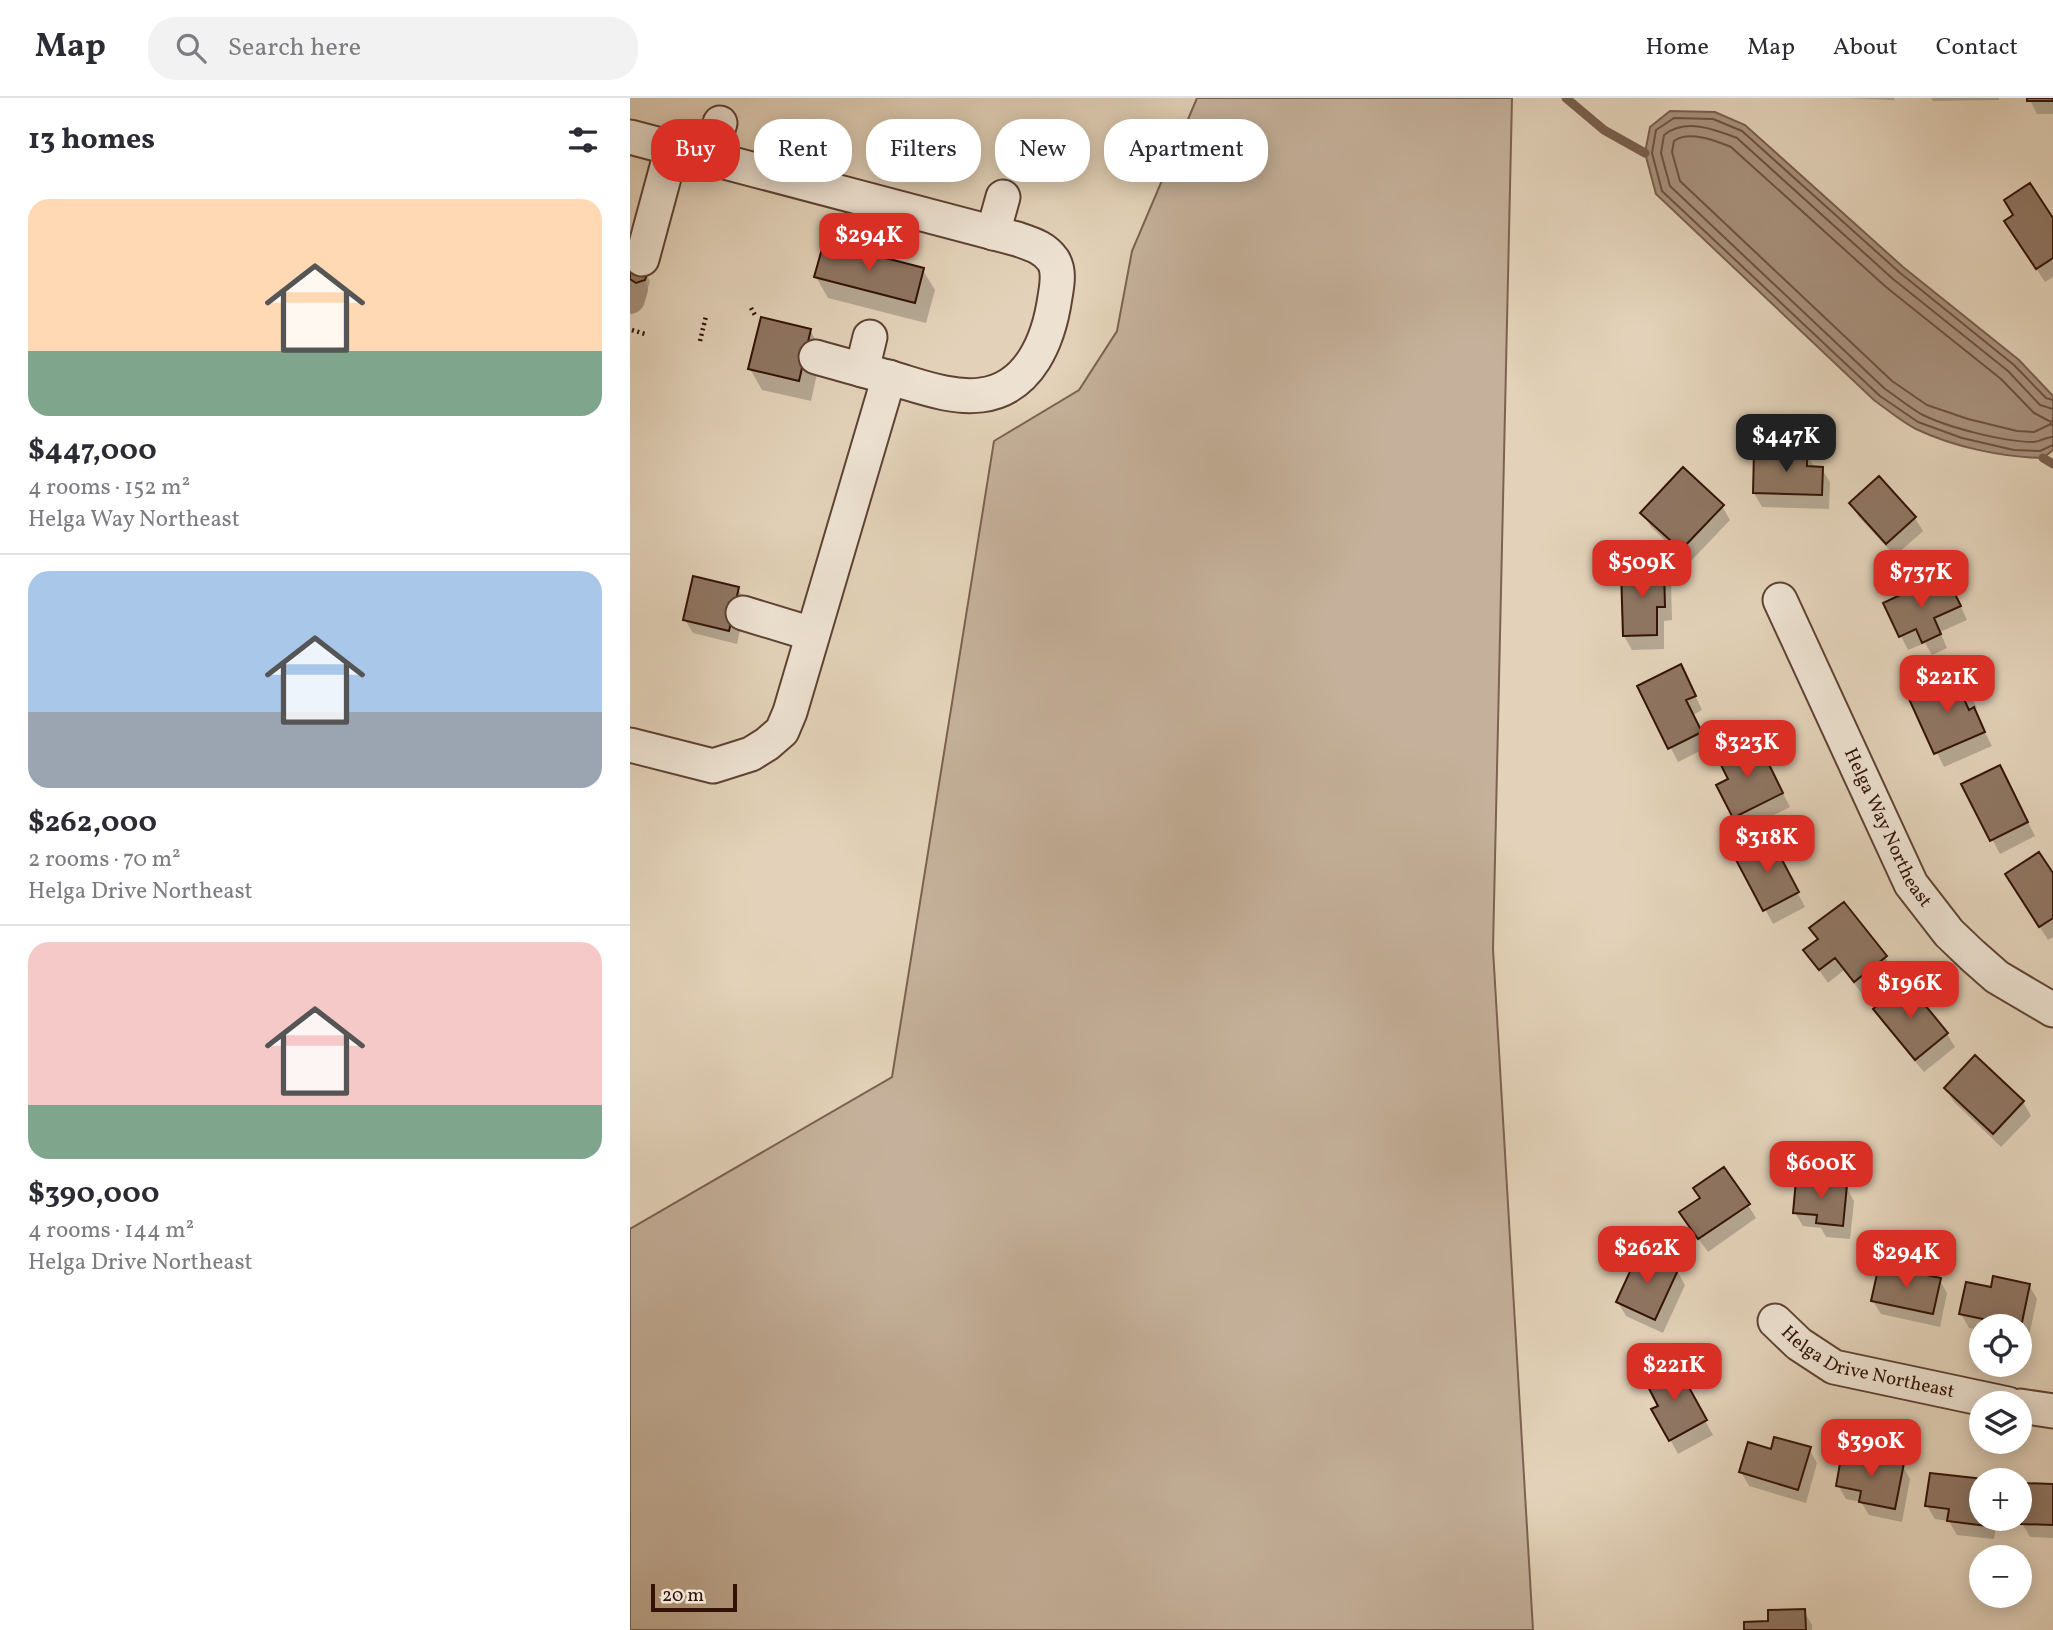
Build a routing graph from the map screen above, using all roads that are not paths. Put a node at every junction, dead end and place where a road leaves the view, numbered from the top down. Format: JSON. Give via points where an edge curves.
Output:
{"nodes":[{"id":1,"x":630,"y":137,"type":"edge"},
{"id":2,"x":651,"y":142,"type":"edge"},
{"id":3,"x":740,"y":166,"type":"edge"},
{"id":4,"x":663,"y":182,"type":"edge"},
{"id":5,"x":1003,"y":197,"type":"dead end"},
{"id":6,"x":992,"y":233,"type":"junction"},
{"id":7,"x":642,"y":259,"type":"dead end"},
{"id":8,"x":870,"y":337,"type":"dead end"},
{"id":9,"x":816,"y":357,"type":"dead end"},
{"id":10,"x":875,"y":374,"type":"junction"},
{"id":11,"x":1780,"y":600,"type":"dead end"},
{"id":12,"x":743,"y":613,"type":"dead end"},
{"id":13,"x":813,"y":634,"type":"junction"},
{"id":14,"x":630,"y":745,"type":"edge"},
{"id":15,"x":2053,"y":1010,"type":"edge"},
{"id":16,"x":1775,"y":1321,"type":"dead end"},
{"id":17,"x":1969,"y":1396,"type":"edge"},
{"id":18,"x":2032,"y":1408,"type":"edge"},
{"id":19,"x":2053,"y":1411,"type":"edge"}],
"edges":[{"from":1,"to":2,"type":"street"},
{"from":3,"to":6,"type":"street"},
{"from":4,"to":7,"type":"street"},
{"from":5,"to":6,"type":"street"},
{"from":6,"to":10,"type":"street","via":[[1039,247],[1054,261],[1058,278],[1054,309],[1038,357],[1023,375],[982,395],[946,393]]},
{"from":8,"to":10,"type":"street"},
{"from":9,"to":10,"type":"street"},
{"from":10,"to":13,"type":"street"},
{"from":11,"to":15,"type":"street","name":"Helga Way Northeast","via":[[1912,884],[1972,955],[1997,977]]},
{"from":12,"to":13,"type":"street"},
{"from":13,"to":14,"type":"street","via":[[782,731],[759,749],[713,766]]},
{"from":16,"to":17,"type":"street","name":"Helga Drive Northeast","via":[[1799,1345],[1834,1367]]},
{"from":18,"to":19,"type":"street"}]}
